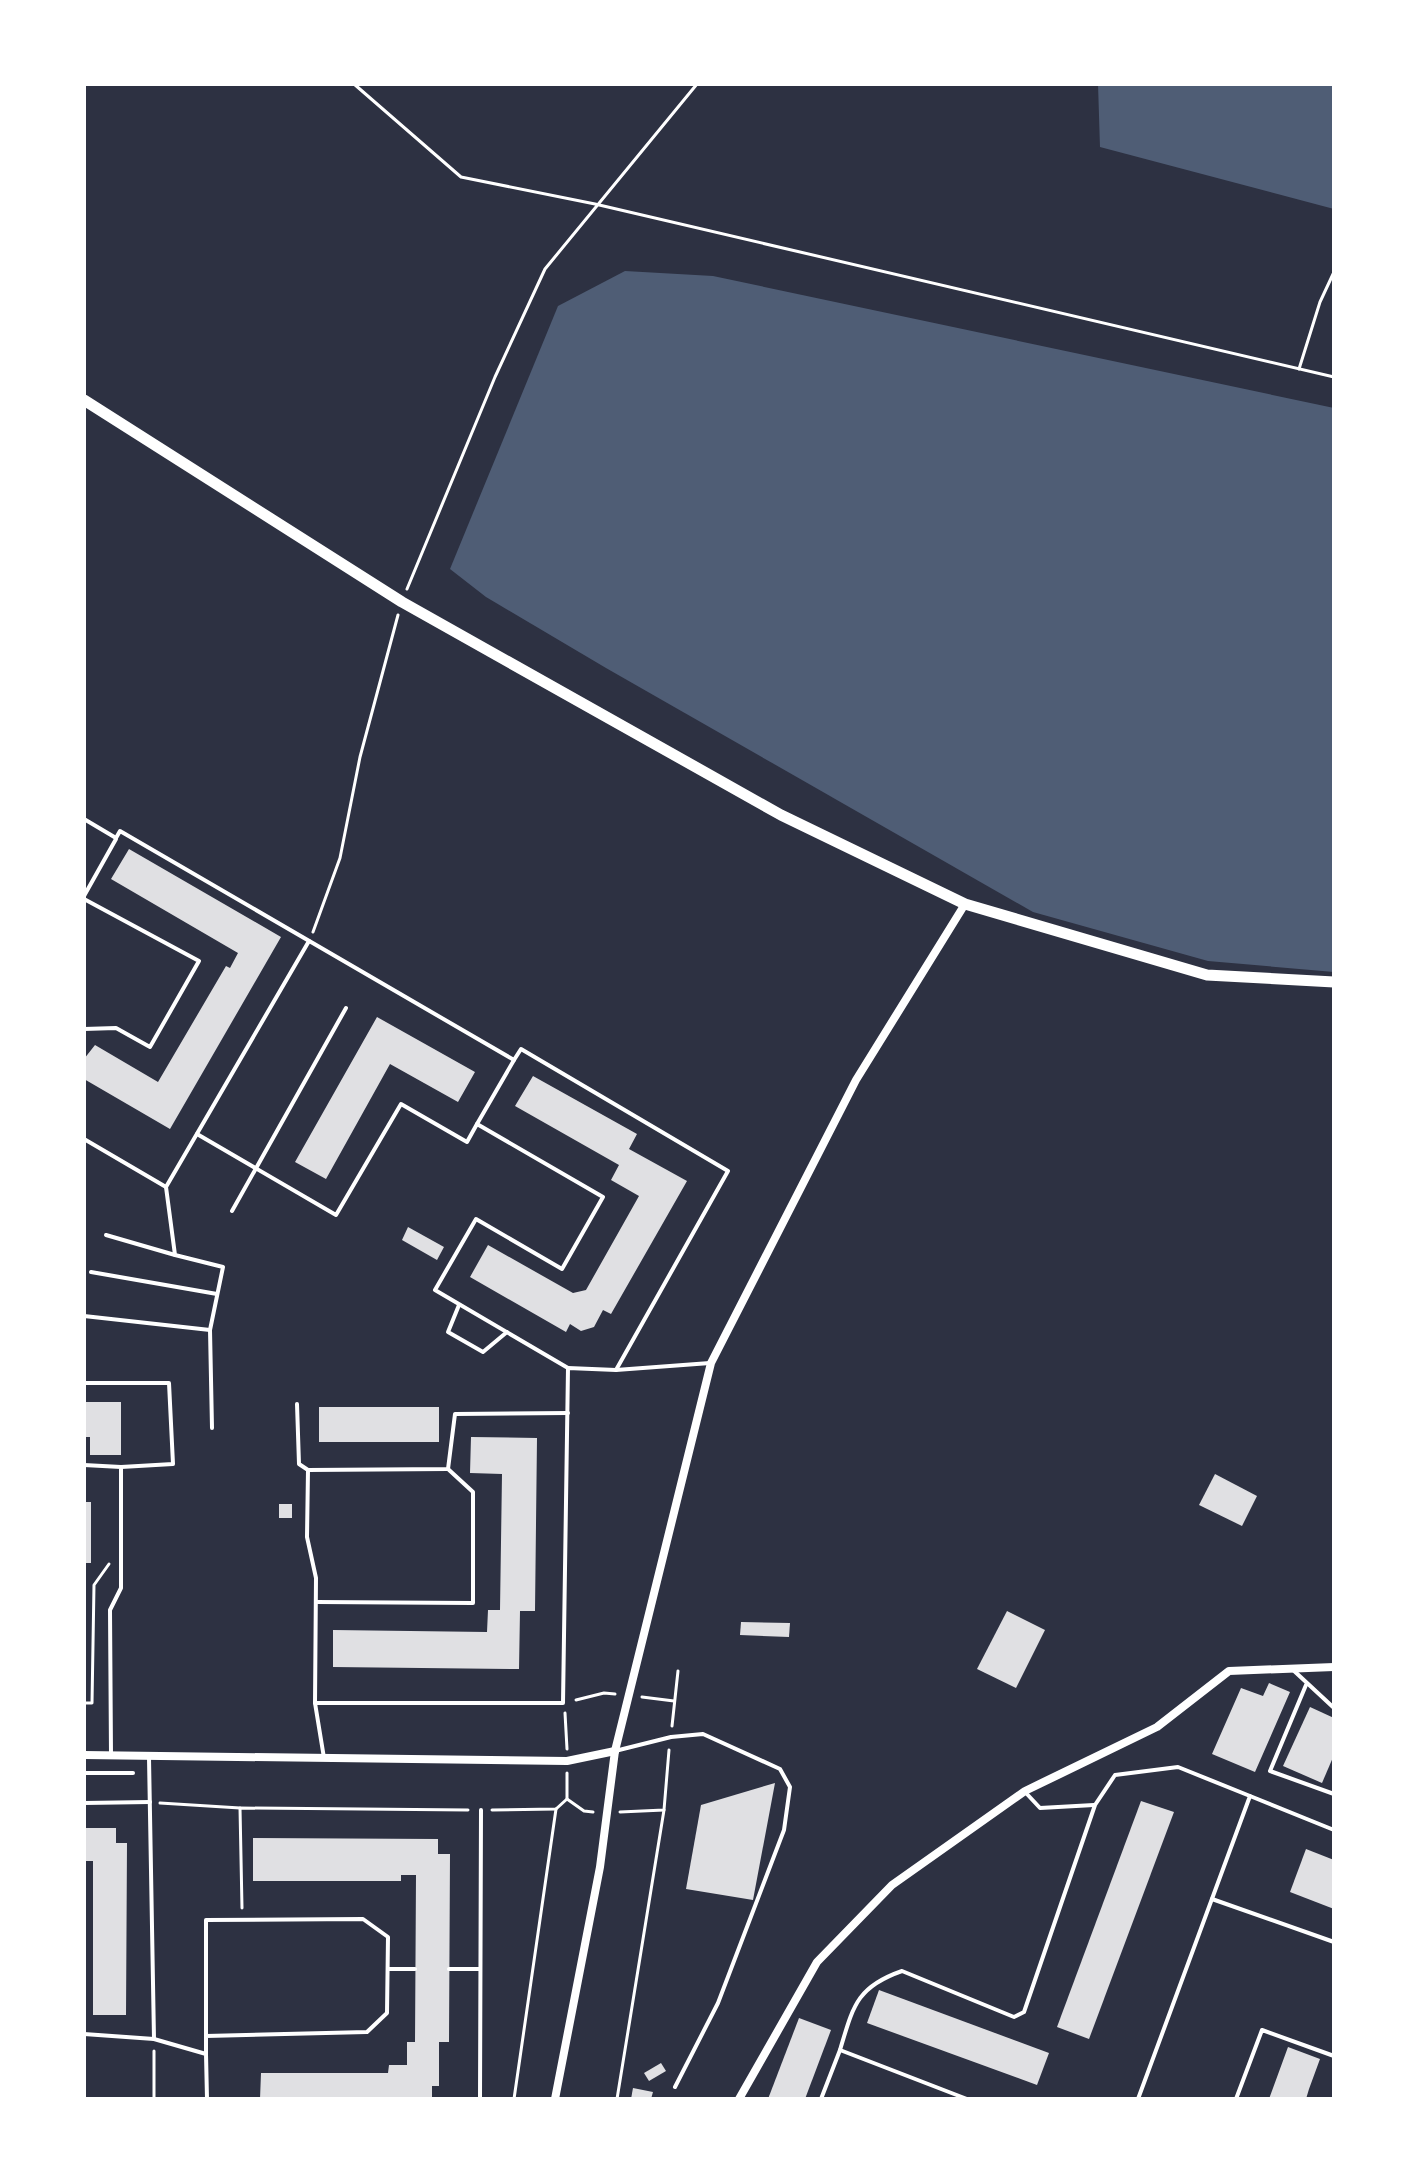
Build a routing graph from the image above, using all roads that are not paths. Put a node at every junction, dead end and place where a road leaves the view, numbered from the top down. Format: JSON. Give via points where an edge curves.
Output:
{"nodes":[{"id":1,"x":84,"y":400,"type":"edge"},
{"id":2,"x":84,"y":819,"type":"edge"},
{"id":3,"x":116,"y":838,"type":"junction"},
{"id":4,"x":84,"y":898,"type":"edge"},
{"id":5,"x":965,"y":904,"type":"junction"},
{"id":6,"x":309,"y":941,"type":"junction"},
{"id":7,"x":1334,"y":982,"type":"edge"},
{"id":8,"x":346,"y":1008,"type":"dead end"},
{"id":9,"x":84,"y":1029,"type":"edge"},
{"id":10,"x":514,"y":1060,"type":"junction"},
{"id":11,"x":477,"y":1124,"type":"junction"},
{"id":12,"x":197,"y":1134,"type":"junction"},
{"id":13,"x":84,"y":1139,"type":"edge"},
{"id":14,"x":257,"y":1169,"type":"junction"},
{"id":15,"x":166,"y":1187,"type":"junction"},
{"id":16,"x":232,"y":1211,"type":"dead end"},
{"id":17,"x":106,"y":1235,"type":"dead end"},
{"id":18,"x":175,"y":1255,"type":"junction"},
{"id":19,"x":91,"y":1272,"type":"dead end"},
{"id":20,"x":217,"y":1294,"type":"junction"},
{"id":21,"x":459,"y":1305,"type":"junction"},
{"id":22,"x":84,"y":1316,"type":"edge"},
{"id":23,"x":210,"y":1330,"type":"junction"},
{"id":24,"x":507,"y":1332,"type":"junction"},
{"id":25,"x":711,"y":1363,"type":"junction"},
{"id":26,"x":568,"y":1368,"type":"junction"},
{"id":27,"x":616,"y":1370,"type":"junction"},
{"id":28,"x":84,"y":1383,"type":"edge"},
{"id":29,"x":297,"y":1404,"type":"dead end"},
{"id":30,"x":568,"y":1413,"type":"junction"},
{"id":31,"x":212,"y":1428,"type":"dead end"},
{"id":32,"x":84,"y":1465,"type":"edge"},
{"id":33,"x":121,"y":1467,"type":"junction"},
{"id":34,"x":448,"y":1469,"type":"junction"},
{"id":35,"x":308,"y":1470,"type":"junction"},
{"id":36,"x":316,"y":1602,"type":"junction"},
{"id":37,"x":1290,"y":1667,"type":"junction"},
{"id":38,"x":1334,"y":1667,"type":"edge"},
{"id":39,"x":1306,"y":1685,"type":"junction"},
{"id":40,"x":315,"y":1703,"type":"junction"},
{"id":41,"x":1334,"y":1708,"type":"edge"},
{"id":42,"x":615,"y":1751,"type":"junction"},
{"id":43,"x":84,"y":1755,"type":"edge"},
{"id":44,"x":111,"y":1755,"type":"junction"},
{"id":45,"x":149,"y":1755,"type":"junction"},
{"id":46,"x":324,"y":1758,"type":"junction"},
{"id":47,"x":84,"y":1773,"type":"edge"},
{"id":48,"x":133,"y":1773,"type":"dead end"},
{"id":49,"x":1025,"y":1791,"type":"junction"},
{"id":50,"x":1334,"y":1794,"type":"edge"},
{"id":51,"x":1250,"y":1796,"type":"junction"},
{"id":52,"x":150,"y":1802,"type":"junction"},
{"id":53,"x":84,"y":1803,"type":"edge"},
{"id":54,"x":1095,"y":1805,"type":"junction"},
{"id":55,"x":481,"y":1810,"type":"road end"},
{"id":56,"x":1334,"y":1830,"type":"edge"},
{"id":57,"x":1212,"y":1899,"type":"junction"},
{"id":58,"x":1334,"y":1942,"type":"edge"},
{"id":59,"x":388,"y":1969,"type":"junction"},
{"id":60,"x":415,"y":1969,"type":"dead end"},
{"id":61,"x":449,"y":1969,"type":"dead end"},
{"id":62,"x":480,"y":1969,"type":"junction"},
{"id":63,"x":84,"y":2034,"type":"edge"},
{"id":64,"x":206,"y":2036,"type":"junction"},
{"id":65,"x":154,"y":2039,"type":"junction"},
{"id":66,"x":840,"y":2050,"type":"junction"},
{"id":67,"x":206,"y":2054,"type":"junction"},
{"id":68,"x":1334,"y":2056,"type":"edge"},
{"id":69,"x":675,"y":2087,"type":"dead end"},
{"id":70,"x":207,"y":2099,"type":"edge"},
{"id":71,"x":480,"y":2099,"type":"edge"},
{"id":72,"x":555,"y":2099,"type":"edge"},
{"id":73,"x":739,"y":2099,"type":"edge"},
{"id":74,"x":821,"y":2099,"type":"edge"},
{"id":75,"x":967,"y":2099,"type":"edge"},
{"id":76,"x":1138,"y":2099,"type":"edge"},
{"id":77,"x":1236,"y":2099,"type":"edge"}],
"edges":[{"from":1,"to":5,"type":"street","via":[[402,602],[781,815]]},
{"from":2,"to":3,"type":"lane"},
{"from":3,"to":4,"type":"lane"},
{"from":3,"to":6,"type":"lane","via":[[120,831]]},
{"from":4,"to":9,"type":"lane","via":[[199,961],[150,1047],[116,1028]]},
{"from":5,"to":7,"type":"street","via":[[1207,975]]},
{"from":5,"to":25,"type":"street","via":[[856,1080]]},
{"from":6,"to":10,"type":"lane"},
{"from":6,"to":12,"type":"lane"},
{"from":8,"to":14,"type":"lane"},
{"from":10,"to":11,"type":"lane"},
{"from":10,"to":27,"type":"lane","via":[[521,1049],[728,1171]]},
{"from":11,"to":14,"type":"lane","via":[[467,1142],[401,1104],[336,1215]]},
{"from":11,"to":21,"type":"lane","via":[[603,1197],[562,1269],[476,1219],[435,1290]]},
{"from":12,"to":14,"type":"lane"},
{"from":12,"to":15,"type":"lane"},
{"from":13,"to":15,"type":"lane"},
{"from":14,"to":16,"type":"lane"},
{"from":15,"to":18,"type":"lane"},
{"from":17,"to":18,"type":"lane"},
{"from":18,"to":20,"type":"lane","via":[[223,1267]]},
{"from":19,"to":20,"type":"lane"},
{"from":20,"to":23,"type":"lane"},
{"from":21,"to":24,"type":"lane"},
{"from":21,"to":24,"type":"lane","via":[[448,1332],[483,1352]]},
{"from":22,"to":23,"type":"lane"},
{"from":23,"to":31,"type":"lane"},
{"from":24,"to":26,"type":"lane"},
{"from":25,"to":27,"type":"lane"},
{"from":25,"to":42,"type":"street"},
{"from":26,"to":27,"type":"lane"},
{"from":26,"to":30,"type":"lane"},
{"from":28,"to":33,"type":"lane","via":[[169,1383],[173,1464]]},
{"from":29,"to":35,"type":"lane","via":[[299,1464]]},
{"from":30,"to":34,"type":"lane","via":[[455,1414]]},
{"from":30,"to":40,"type":"lane","via":[[563,1703]]},
{"from":32,"to":33,"type":"lane"},
{"from":33,"to":44,"type":"lane","via":[[121,1588],[110,1610]]},
{"from":34,"to":35,"type":"lane"},
{"from":34,"to":36,"type":"lane","via":[[473,1492],[473,1603]]},
{"from":35,"to":36,"type":"lane","via":[[307,1537]]},
{"from":36,"to":40,"type":"lane"},
{"from":37,"to":38,"type":"street"},
{"from":37,"to":39,"type":"lane"},
{"from":37,"to":49,"type":"street","via":[[1229,1671],[1157,1727]]},
{"from":39,"to":41,"type":"lane"},
{"from":39,"to":50,"type":"lane","via":[[1270,1771]]},
{"from":40,"to":46,"type":"lane"},
{"from":42,"to":46,"type":"street","via":[[567,1761]]},
{"from":42,"to":69,"type":"lane","via":[[703,1734],[780,1769],[790,1787],[784,1830],[718,2003]]},
{"from":42,"to":72,"type":"street","via":[[600,1867]]},
{"from":43,"to":44,"type":"street"},
{"from":44,"to":45,"type":"street"},
{"from":45,"to":46,"type":"street"},
{"from":45,"to":52,"type":"lane"},
{"from":47,"to":48,"type":"lane"},
{"from":49,"to":54,"type":"lane","via":[[1040,1808]]},
{"from":49,"to":73,"type":"street","via":[[892,1885],[817,1962]]},
{"from":51,"to":54,"type":"lane","via":[[1178,1767],[1115,1775]]},
{"from":51,"to":56,"type":"lane"},
{"from":51,"to":57,"type":"lane"},
{"from":52,"to":53,"type":"lane"},
{"from":52,"to":65,"type":"lane"},
{"from":54,"to":66,"type":"lane","via":[[1024,2012],[1014,2017],[902,1971],[877,1980],[851,2010]]},
{"from":55,"to":62,"type":"lane"},
{"from":57,"to":58,"type":"lane"},
{"from":57,"to":76,"type":"lane"},
{"from":59,"to":60,"type":"lane"},
{"from":59,"to":64,"type":"lane","via":[[387,2013],[367,2032]]},
{"from":59,"to":64,"type":"lane","via":[[388,1937],[363,1919],[206,1920]]},
{"from":61,"to":62,"type":"lane"},
{"from":62,"to":71,"type":"lane"},
{"from":63,"to":65,"type":"lane"},
{"from":64,"to":67,"type":"lane"},
{"from":65,"to":67,"type":"lane"},
{"from":66,"to":74,"type":"lane"},
{"from":66,"to":75,"type":"lane"},
{"from":67,"to":70,"type":"lane"},
{"from":68,"to":77,"type":"lane","via":[[1262,2030]]}]}
